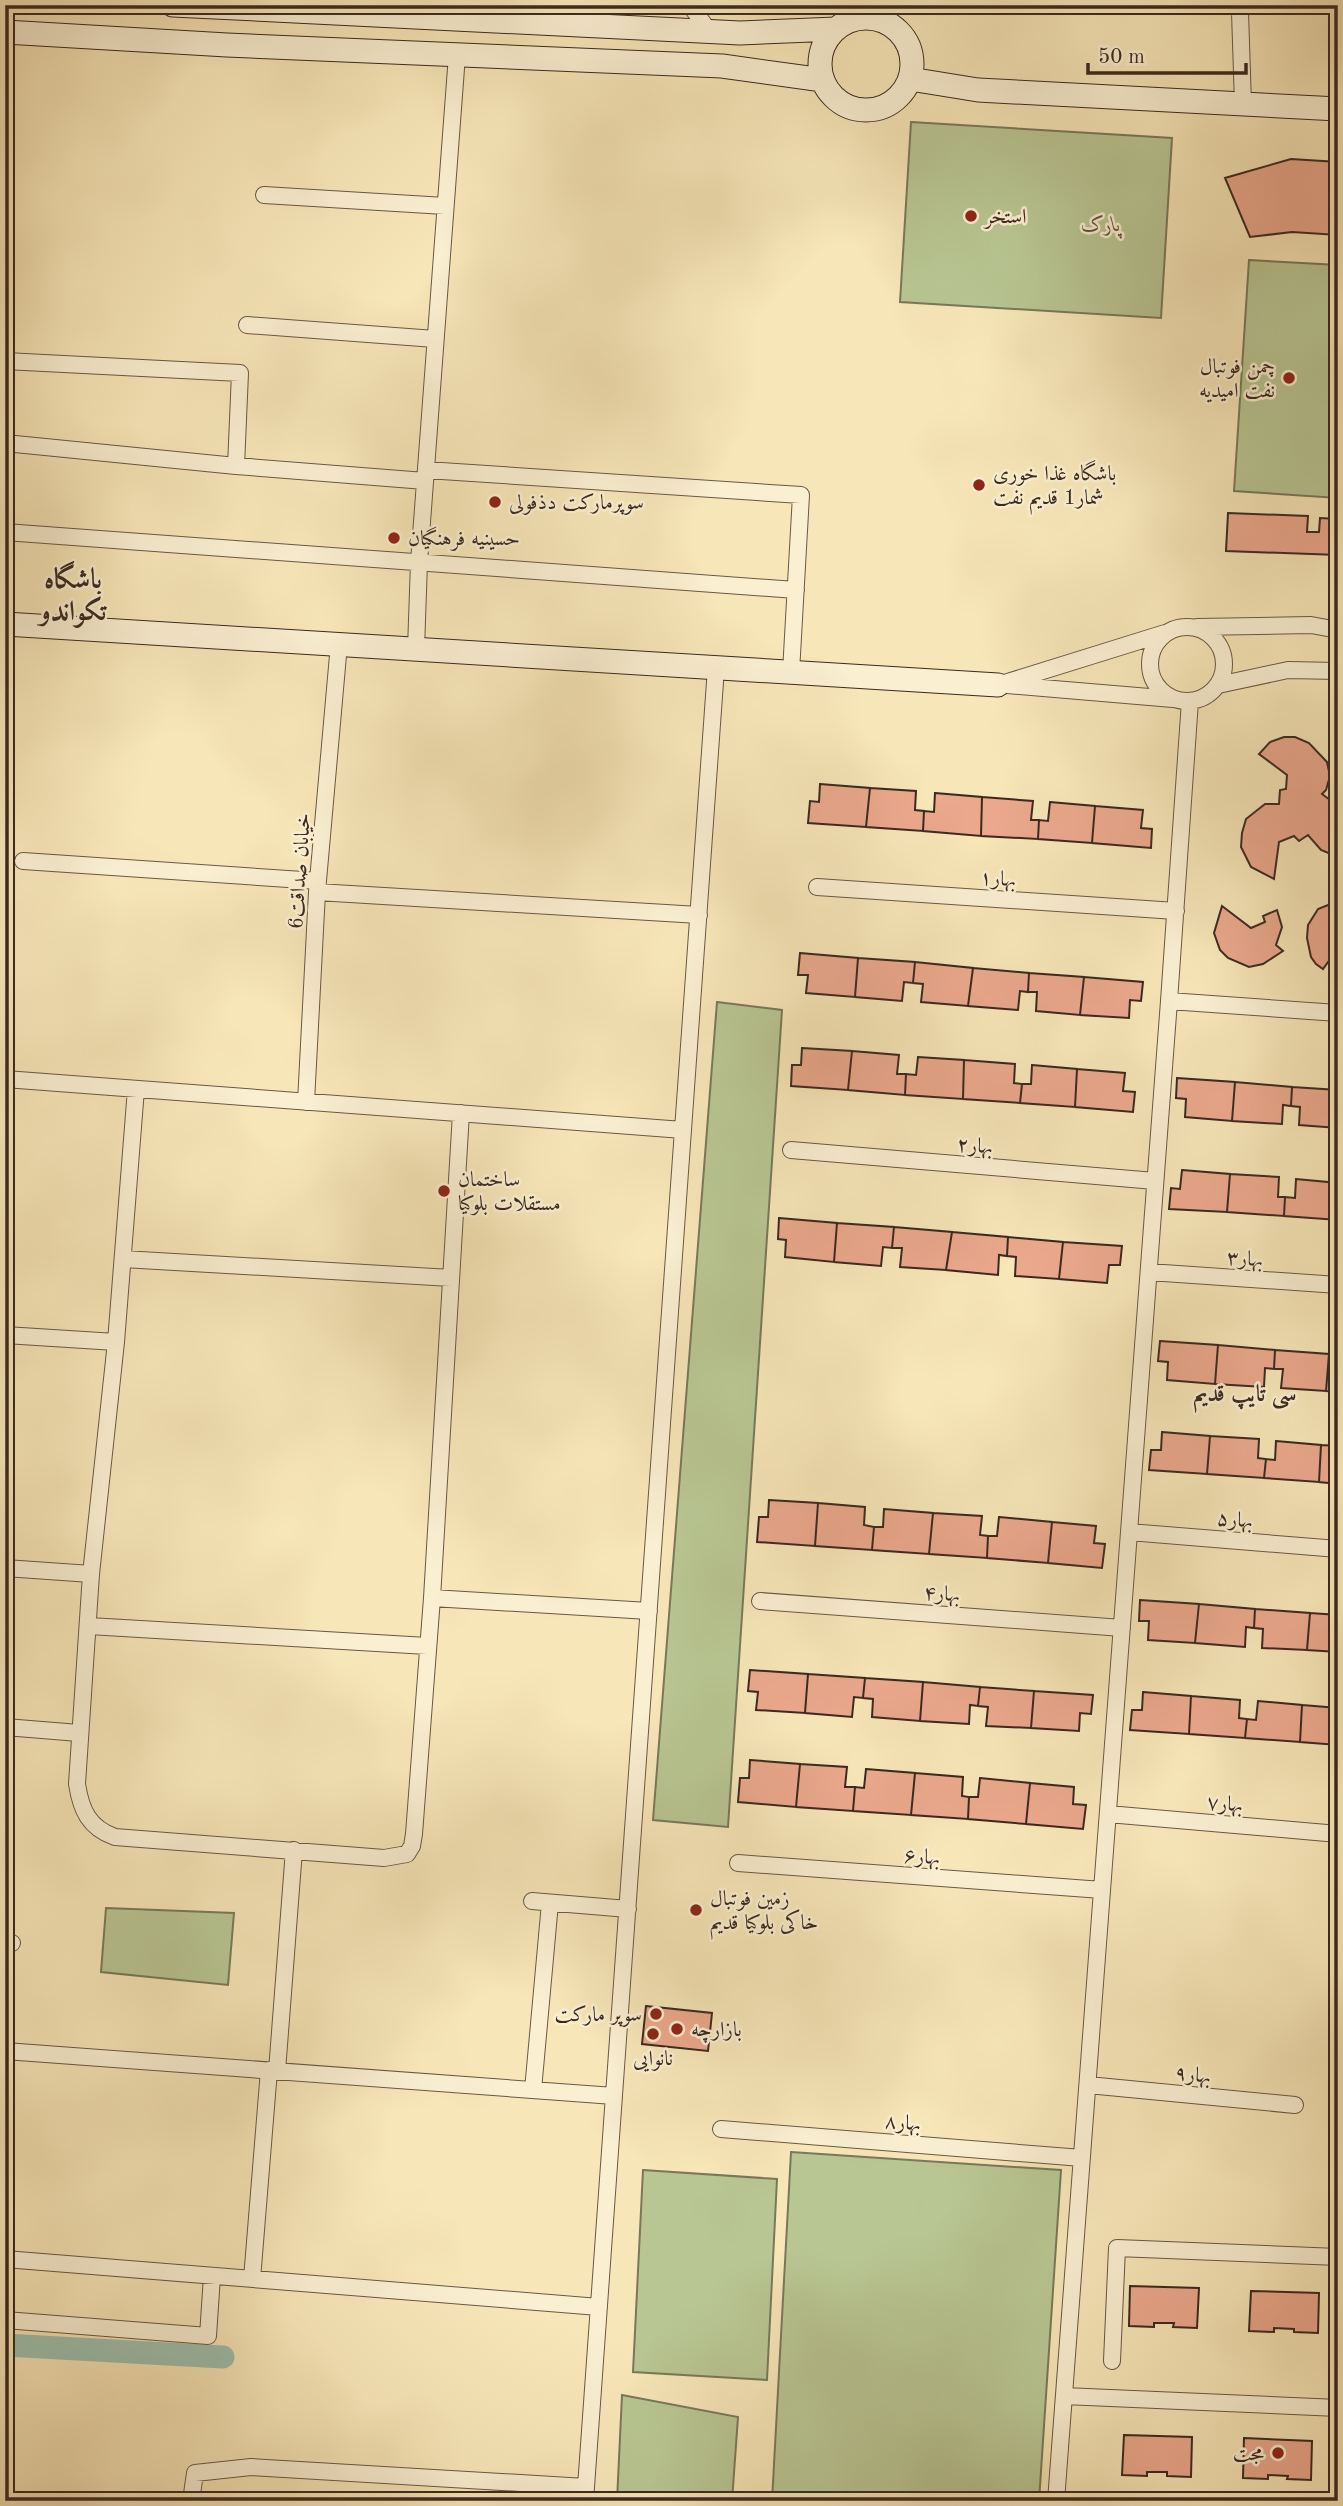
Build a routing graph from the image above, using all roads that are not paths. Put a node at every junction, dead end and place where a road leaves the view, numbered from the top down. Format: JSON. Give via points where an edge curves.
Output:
{"nodes":[{"id":1,"x":173,"y":5,"type":"edge"},
{"id":2,"x":692,"y":6,"type":"edge"},
{"id":3,"x":1242,"y":8,"type":"edge"},
{"id":4,"x":300,"y":9,"type":"edge"},
{"id":5,"x":866,"y":12,"type":"edge"},
{"id":6,"x":499,"y":13,"type":"edge"},
{"id":7,"x":836,"y":29,"type":"junction"},
{"id":8,"x":709,"y":31,"type":"junction"},
{"id":9,"x":5,"y":32,"type":"edge"},
{"id":10,"x":457,"y":55,"type":"junction"},
{"id":11,"x":910,"y":79,"type":"junction"},
{"id":12,"x":823,"y":80,"type":"junction"},
{"id":13,"x":1243,"y":104,"type":"junction"},
{"id":14,"x":1338,"y":109,"type":"edge"},
{"id":15,"x":264,"y":195,"type":"dead end"},
{"id":16,"x":445,"y":206,"type":"junction"},
{"id":17,"x":247,"y":326,"type":"dead end"},
{"id":18,"x":435,"y":339,"type":"junction"},
{"id":19,"x":5,"y":362,"type":"edge"},
{"id":20,"x":5,"y":443,"type":"edge"},
{"id":21,"x":236,"y":466,"type":"junction"},
{"id":22,"x":425,"y":475,"type":"junction"},
{"id":23,"x":5,"y":531,"type":"edge"},
{"id":24,"x":419,"y":562,"type":"junction"},
{"id":25,"x":796,"y":590,"type":"junction"},
{"id":26,"x":5,"y":624,"type":"edge"},
{"id":27,"x":1175,"y":630,"type":"junction"},
{"id":28,"x":1338,"y":630,"type":"edge"},
{"id":29,"x":339,"y":644,"type":"junction"},
{"id":30,"x":416,"y":649,"type":"junction"},
{"id":31,"x":716,"y":668,"type":"junction"},
{"id":32,"x":1338,"y":671,"type":"edge"},
{"id":33,"x":791,"y":672,"type":"junction"},
{"id":34,"x":998,"y":685,"type":"junction"},
{"id":35,"x":1218,"y":685,"type":"junction"},
{"id":36,"x":1182,"y":700,"type":"junction"},
{"id":37,"x":23,"y":860,"type":"dead end"},
{"id":38,"x":318,"y":887,"type":"junction"},
{"id":39,"x":817,"y":887,"type":"dead end"},
{"id":40,"x":1176,"y":911,"type":"junction"},
{"id":41,"x":699,"y":915,"type":"junction"},
{"id":42,"x":1169,"y":1001,"type":"junction"},
{"id":43,"x":1338,"y":1013,"type":"edge"},
{"id":44,"x":5,"y":1079,"type":"edge"},
{"id":45,"x":136,"y":1089,"type":"junction"},
{"id":46,"x":306,"y":1102,"type":"junction"},
{"id":47,"x":460,"y":1113,"type":"junction"},
{"id":48,"x":683,"y":1130,"type":"junction"},
{"id":49,"x":791,"y":1150,"type":"dead end"},
{"id":50,"x":1155,"y":1181,"type":"junction"},
{"id":51,"x":122,"y":1259,"type":"junction"},
{"id":52,"x":1149,"y":1272,"type":"junction"},
{"id":53,"x":451,"y":1278,"type":"junction"},
{"id":54,"x":1338,"y":1285,"type":"edge"},
{"id":55,"x":5,"y":1335,"type":"edge"},
{"id":56,"x":116,"y":1342,"type":"junction"},
{"id":57,"x":1129,"y":1532,"type":"junction"},
{"id":58,"x":1338,"y":1549,"type":"edge"},
{"id":59,"x":5,"y":1568,"type":"edge"},
{"id":60,"x":91,"y":1574,"type":"junction"},
{"id":61,"x":432,"y":1598,"type":"junction"},
{"id":62,"x":760,"y":1601,"type":"dead end"},
{"id":63,"x":649,"y":1611,"type":"junction"},
{"id":64,"x":89,"y":1626,"type":"junction"},
{"id":65,"x":1122,"y":1628,"type":"junction"},
{"id":66,"x":427,"y":1646,"type":"junction"},
{"id":67,"x":5,"y":1727,"type":"edge"},
{"id":68,"x":79,"y":1733,"type":"junction"},
{"id":69,"x":1108,"y":1814,"type":"junction"},
{"id":70,"x":1338,"y":1834,"type":"edge"},
{"id":71,"x":294,"y":1850,"type":"junction"},
{"id":72,"x":738,"y":1863,"type":"dead end"},
{"id":73,"x":1102,"y":1890,"type":"junction"},
{"id":74,"x":532,"y":1901,"type":"dead end"},
{"id":75,"x":550,"y":1903,"type":"junction"},
{"id":76,"x":628,"y":1909,"type":"junction"},
{"id":77,"x":5,"y":2051,"type":"edge"},
{"id":78,"x":273,"y":2070,"type":"junction"},
{"id":79,"x":1088,"y":2085,"type":"junction"},
{"id":80,"x":533,"y":2090,"type":"junction"},
{"id":81,"x":614,"y":2096,"type":"junction"},
{"id":82,"x":1295,"y":2105,"type":"dead end"},
{"id":83,"x":720,"y":2129,"type":"dead end"},
{"id":84,"x":1082,"y":2158,"type":"junction"},
{"id":85,"x":1338,"y":2256,"type":"edge"},
{"id":86,"x":5,"y":2259,"type":"edge"},
{"id":87,"x":212,"y":2276,"type":"junction"},
{"id":88,"x":252,"y":2279,"type":"junction"},
{"id":89,"x":599,"y":2307,"type":"junction"},
{"id":90,"x":5,"y":2320,"type":"edge"},
{"id":91,"x":1112,"y":2361,"type":"dead end"},
{"id":92,"x":1064,"y":2396,"type":"junction"},
{"id":93,"x":1338,"y":2408,"type":"edge"},
{"id":94,"x":586,"y":2494,"type":"edge"},
{"id":95,"x":191,"y":2501,"type":"edge"},
{"id":96,"x":1056,"y":2501,"type":"edge"}],
"edges":[{"from":1,"to":4,"type":"street"},
{"from":2,"to":8,"type":"street"},
{"from":3,"to":13,"type":"street"},
{"from":4,"to":6,"type":"street"},
{"from":5,"to":7,"type":"street"},
{"from":5,"to":11,"type":"street","via":[[904,38],[912,58]]},
{"from":6,"to":8,"type":"street"},
{"from":7,"to":8,"type":"street"},
{"from":7,"to":12,"type":"street","via":[[822,52]]},
{"from":9,"to":10,"type":"street"},
{"from":10,"to":12,"type":"street","via":[[722,66]]},
{"from":10,"to":16,"type":"street"},
{"from":11,"to":12,"type":"street","via":[[894,101],[880,108],[858,109],[841,102]]},
{"from":11,"to":13,"type":"street","via":[[978,90]]},
{"from":13,"to":14,"type":"street"},
{"from":15,"to":16,"type":"street"},
{"from":16,"to":18,"type":"street"},
{"from":17,"to":18,"type":"street"},
{"from":18,"to":22,"type":"street"},
{"from":19,"to":21,"type":"street","via":[[240,373]]},
{"from":20,"to":21,"type":"street"},
{"from":21,"to":22,"type":"street"},
{"from":22,"to":24,"type":"street"},
{"from":22,"to":25,"type":"street","via":[[802,495]]},
{"from":23,"to":24,"type":"street"},
{"from":24,"to":25,"type":"street"},
{"from":24,"to":30,"type":"street"},
{"from":25,"to":33,"type":"street"},
{"from":26,"to":29,"type":"street"},
{"from":27,"to":28,"type":"street","via":[[1311,625]]},
{"from":27,"to":34,"type":"street"},
{"from":27,"to":35,"type":"street","via":[[1200,629],[1214,638],[1224,669]]},
{"from":27,"to":36,"type":"street","via":[[1156,643],[1150,659],[1151,676],[1160,690]]},
{"from":29,"to":30,"type":"street"},
{"from":29,"to":38,"type":"street","name":"خیابان صداقت6"},
{"from":30,"to":31,"type":"street"},
{"from":31,"to":33,"type":"street"},
{"from":31,"to":41,"type":"street"},
{"from":32,"to":35,"type":"street","via":[[1288,670]]},
{"from":33,"to":34,"type":"street"},
{"from":34,"to":36,"type":"street"},
{"from":35,"to":36,"type":"street","via":[[1206,696]]},
{"from":36,"to":40,"type":"street"},
{"from":37,"to":38,"type":"street"},
{"from":38,"to":41,"type":"street"},
{"from":38,"to":46,"type":"street","name":"خیابان صداقت6"},
{"from":39,"to":40,"type":"street","name":"بهار۱"},
{"from":40,"to":42,"type":"street"},
{"from":41,"to":48,"type":"street"},
{"from":42,"to":43,"type":"street"},
{"from":42,"to":50,"type":"street"},
{"from":44,"to":45,"type":"street"},
{"from":45,"to":46,"type":"street"},
{"from":45,"to":51,"type":"street"},
{"from":46,"to":47,"type":"street"},
{"from":47,"to":48,"type":"street"},
{"from":47,"to":53,"type":"street"},
{"from":48,"to":63,"type":"street"},
{"from":49,"to":50,"type":"street","name":"بهار۲"},
{"from":50,"to":52,"type":"street"},
{"from":51,"to":53,"type":"street"},
{"from":51,"to":56,"type":"street"},
{"from":52,"to":54,"type":"street","name":"بهار۳"},
{"from":52,"to":57,"type":"street"},
{"from":53,"to":61,"type":"street"},
{"from":55,"to":56,"type":"street"},
{"from":56,"to":60,"type":"street"},
{"from":57,"to":58,"type":"street","name":"بهار۵"},
{"from":57,"to":65,"type":"street"},
{"from":59,"to":60,"type":"street"},
{"from":60,"to":64,"type":"street"},
{"from":61,"to":63,"type":"street"},
{"from":61,"to":66,"type":"street"},
{"from":62,"to":65,"type":"street","name":"بهار۴"},
{"from":63,"to":76,"type":"street"},
{"from":64,"to":66,"type":"street"},
{"from":64,"to":68,"type":"street"},
{"from":65,"to":69,"type":"street"},
{"from":66,"to":71,"type":"street","via":[[414,1834],[407,1854],[384,1858]]},
{"from":67,"to":68,"type":"street"},
{"from":68,"to":71,"type":"street","via":[[76,1784],[80,1802],[88,1821],[102,1832],[115,1837]]},
{"from":69,"to":70,"type":"street","name":"بهار۷"},
{"from":69,"to":73,"type":"street"},
{"from":71,"to":78,"type":"street"},
{"from":72,"to":73,"type":"street","name":"بهار۶"},
{"from":73,"to":79,"type":"street"},
{"from":74,"to":75,"type":"street"},
{"from":75,"to":76,"type":"street"},
{"from":75,"to":80,"type":"street"},
{"from":76,"to":81,"type":"street"},
{"from":77,"to":78,"type":"street"},
{"from":78,"to":80,"type":"street"},
{"from":78,"to":88,"type":"street"},
{"from":79,"to":82,"type":"street","name":"بهار۹"},
{"from":79,"to":84,"type":"street"},
{"from":80,"to":81,"type":"street"},
{"from":81,"to":89,"type":"street"},
{"from":83,"to":84,"type":"street","name":"بهار۸"},
{"from":84,"to":92,"type":"street"},
{"from":85,"to":91,"type":"street","via":[[1117,2248]]},
{"from":86,"to":87,"type":"street"},
{"from":87,"to":88,"type":"street"},
{"from":87,"to":90,"type":"street","via":[[208,2336]]},
{"from":88,"to":89,"type":"street"},
{"from":89,"to":94,"type":"street"},
{"from":92,"to":93,"type":"street"},
{"from":92,"to":96,"type":"street"},
{"from":94,"to":95,"type":"street","via":[[251,2467],[195,2473]]}]}
